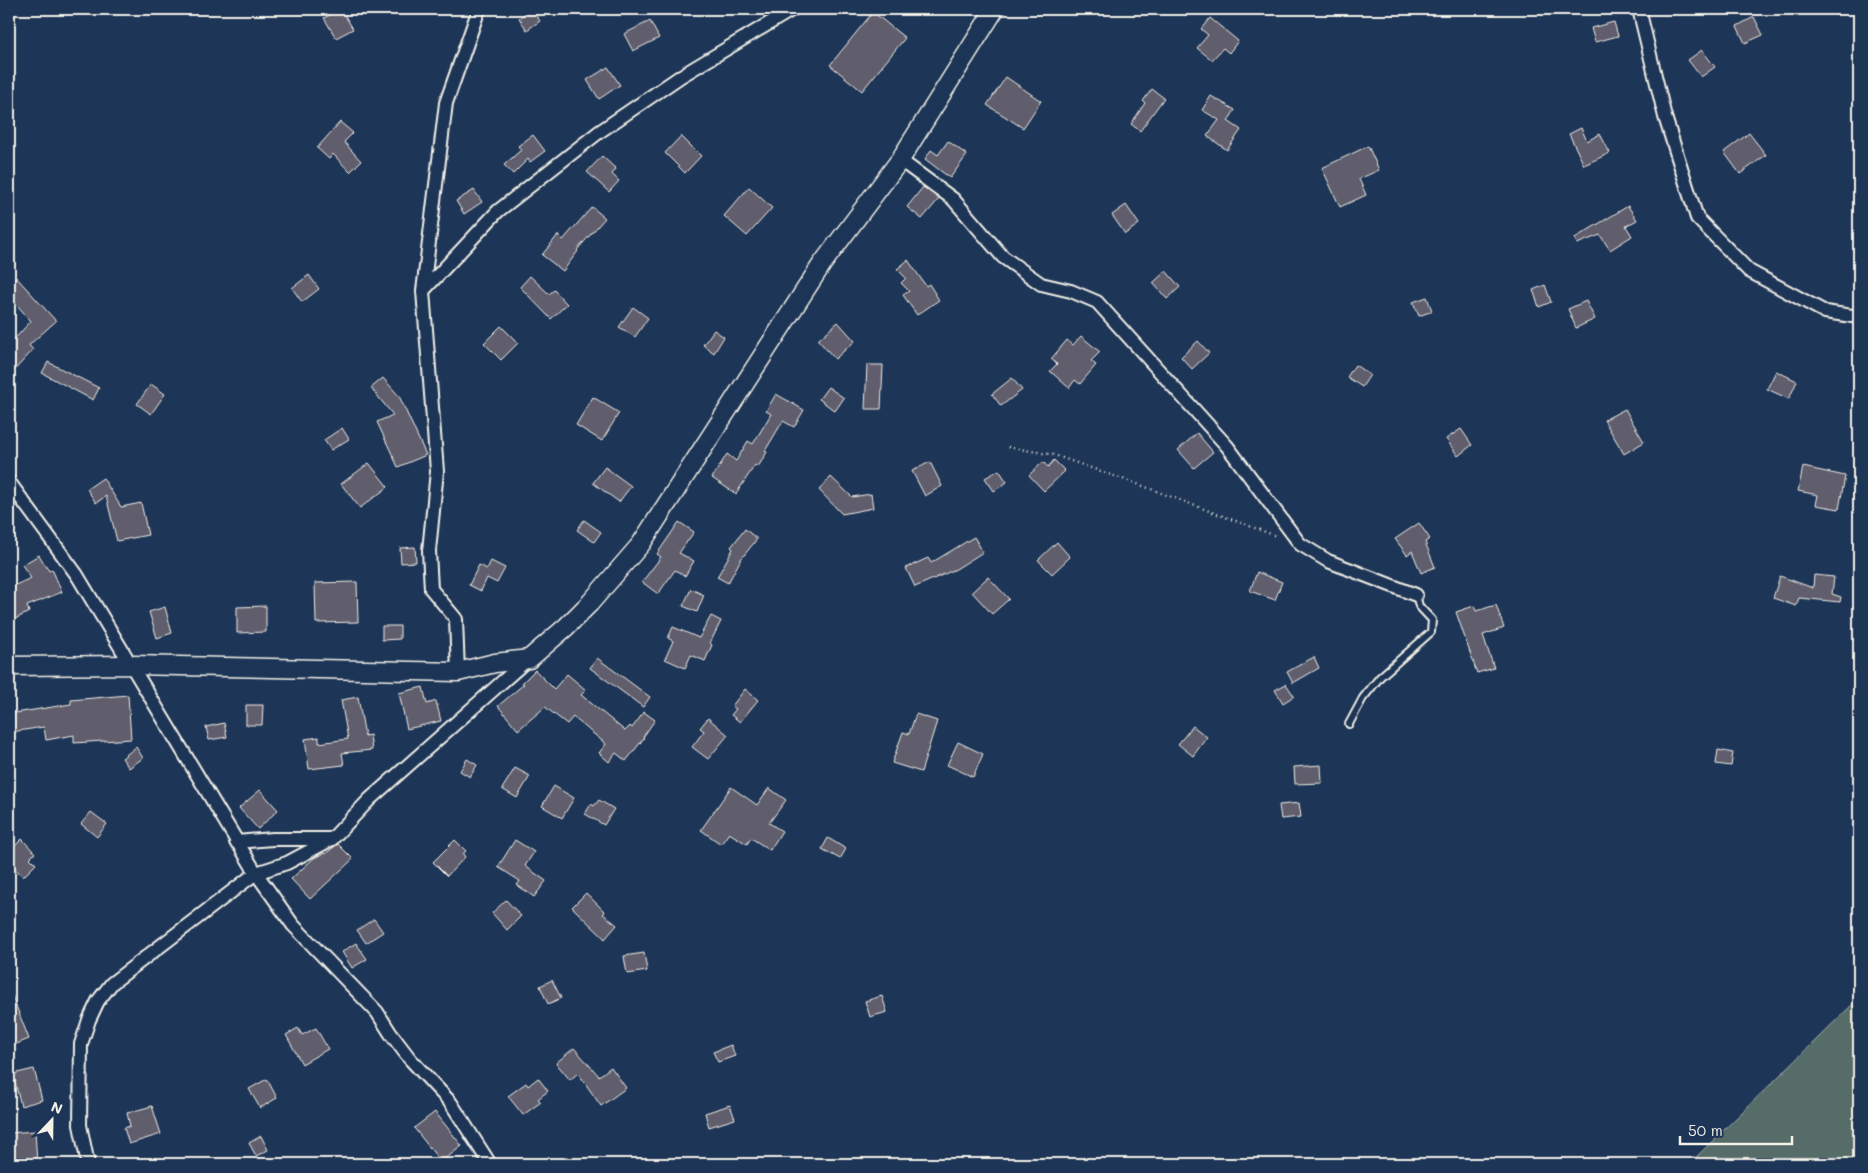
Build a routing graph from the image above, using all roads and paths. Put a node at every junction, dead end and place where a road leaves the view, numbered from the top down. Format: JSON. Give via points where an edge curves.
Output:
{"nodes":[{"id":1,"x":479,"y":9,"type":"edge"},
{"id":2,"x":793,"y":9,"type":"edge"},
{"id":3,"x":995,"y":9,"type":"edge"},
{"id":4,"x":1639,"y":9,"type":"edge"},
{"id":5,"x":900,"y":160,"type":"junction"},
{"id":6,"x":423,"y":291,"type":"junction"},
{"id":7,"x":1859,"y":317,"type":"edge"},
{"id":8,"x":1008,"y":447,"type":"dead end"},
{"id":9,"x":9,"y":482,"type":"edge"},
{"id":10,"x":1300,"y":544,"type":"junction"},
{"id":11,"x":1416,"y":595,"type":"joint"},
{"id":12,"x":528,"y":659,"type":"junction"},
{"id":13,"x":132,"y":665,"type":"junction"},
{"id":14,"x":9,"y":666,"type":"edge"},
{"id":15,"x":458,"y":672,"type":"junction"},
{"id":16,"x":1349,"y":724,"type":"dead end"},
{"id":17,"x":332,"y":839,"type":"junction"},
{"id":18,"x":236,"y":842,"type":"junction"},
{"id":19,"x":256,"y":873,"type":"junction"},
{"id":20,"x":88,"y":1164,"type":"edge"},
{"id":21,"x":490,"y":1164,"type":"edge"}],
"edges":[{"from":1,"to":6,"type":"street","via":[[446,103]]},
{"from":2,"to":6,"type":"street","via":[[681,76],[599,132],[498,211]]},
{"from":3,"to":5,"type":"street"},
{"from":4,"to":7,"type":"street","via":[[1665,117],[1697,218],[1749,271],[1825,312]]},
{"from":5,"to":10,"type":"street","via":[[953,199],[1003,257],[1041,284],[1071,291],[1097,302],[1227,446]]},
{"from":5,"to":12,"type":"street","via":[[822,264],[641,544],[590,603]]},
{"from":6,"to":15,"type":"street","via":[[437,470],[429,551],[431,589],[456,620]]},
{"from":8,"to":10,"type":"path","via":[[1054,455]]},
{"from":9,"to":13,"type":"street","via":[[76,575]]},
{"from":10,"to":11,"type":"street","via":[[1328,561]]},
{"from":11,"to":16,"type":"lane","via":[[1419,606],[1432,620],[1431,632],[1380,677]]},
{"from":12,"to":15,"type":"street"},
{"from":12,"to":17,"type":"street","via":[[370,799]]},
{"from":13,"to":14,"type":"street"},
{"from":13,"to":15,"type":"street"},
{"from":13,"to":18,"type":"street"},
{"from":17,"to":18,"type":"street","via":[[273,838]]},
{"from":17,"to":19,"type":"street","via":[[288,863]]},
{"from":18,"to":19,"type":"street"},
{"from":19,"to":20,"type":"street","via":[[112,983],[98,1001],[81,1044],[80,1125]]},
{"from":19,"to":21,"type":"street","via":[[293,925],[377,1012],[410,1059],[451,1103]]}]}
